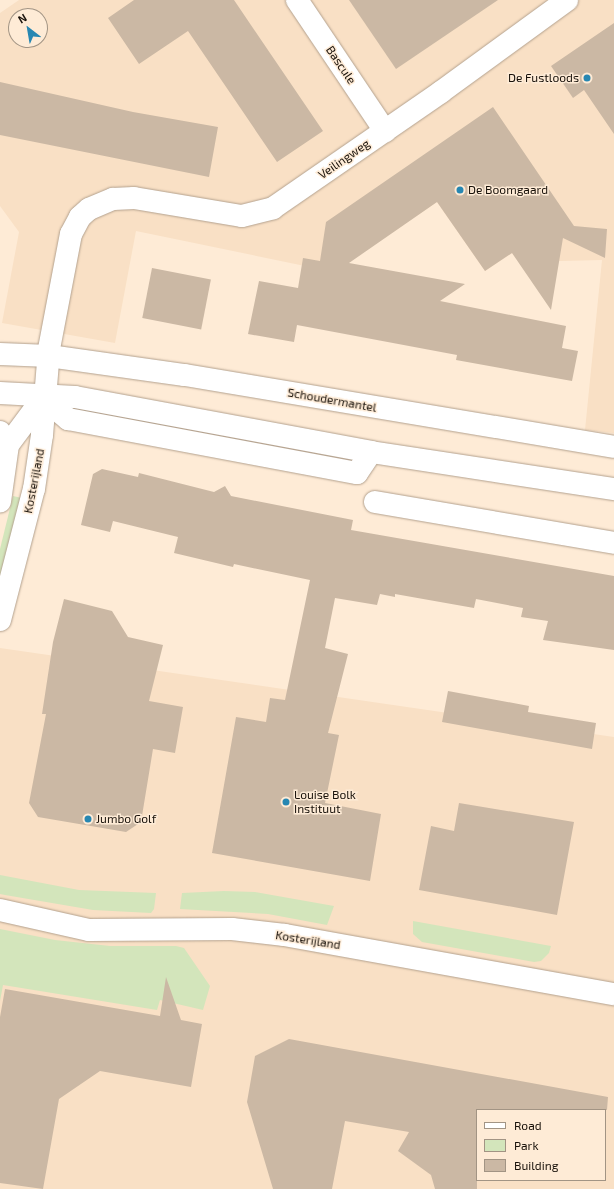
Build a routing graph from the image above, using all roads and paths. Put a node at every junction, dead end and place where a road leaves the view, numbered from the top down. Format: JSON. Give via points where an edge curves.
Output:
{"nodes":[{"id":1,"x":298,"y":0,"type":"edge"},
{"id":2,"x":567,"y":0,"type":"edge"},
{"id":3,"x":385,"y":131,"type":"junction"},
{"id":4,"x":0,"y":354,"type":"edge"},
{"id":5,"x":49,"y":356,"type":"junction"},
{"id":6,"x":0,"y":393,"type":"edge"},
{"id":7,"x":43,"y":398,"type":"junction"},
{"id":8,"x":4,"y":438,"type":"edge"},
{"id":9,"x":614,"y":447,"type":"edge"},
{"id":10,"x":614,"y":489,"type":"edge"},
{"id":11,"x":0,"y":501,"type":"edge"},
{"id":12,"x":375,"y":502,"type":"dead end"},
{"id":13,"x":614,"y":543,"type":"edge"},
{"id":14,"x":0,"y":620,"type":"edge"},
{"id":15,"x":0,"y":910,"type":"edge"},
{"id":16,"x":614,"y":994,"type":"edge"}],
"edges":[{"from":1,"to":3,"type":"street","name":"Bascule"},
{"from":2,"to":3,"type":"street","name":"Veilingweg"},
{"from":3,"to":5,"type":"street","name":"Veilingweg","via":[[273,208],[259,214],[242,216],[134,198],[113,199],[88,209],[71,234]]},
{"from":4,"to":5,"type":"street","name":"Schoudermantel"},
{"from":5,"to":7,"type":"street"},
{"from":5,"to":9,"type":"street","name":"Schoudermantel","via":[[186,375]]},
{"from":6,"to":7,"type":"street"},
{"from":7,"to":8,"type":"street"},
{"from":7,"to":10,"type":"street","via":[[75,397],[371,452]]},
{"from":7,"to":14,"type":"street","name":"Kosterijland","via":[[42,435],[34,489]]},
{"from":8,"to":11,"type":"street"},
{"from":12,"to":13,"type":"street"},
{"from":15,"to":16,"type":"street","name":"Kosterijland","via":[[89,930],[232,928],[285,935]]}]}
